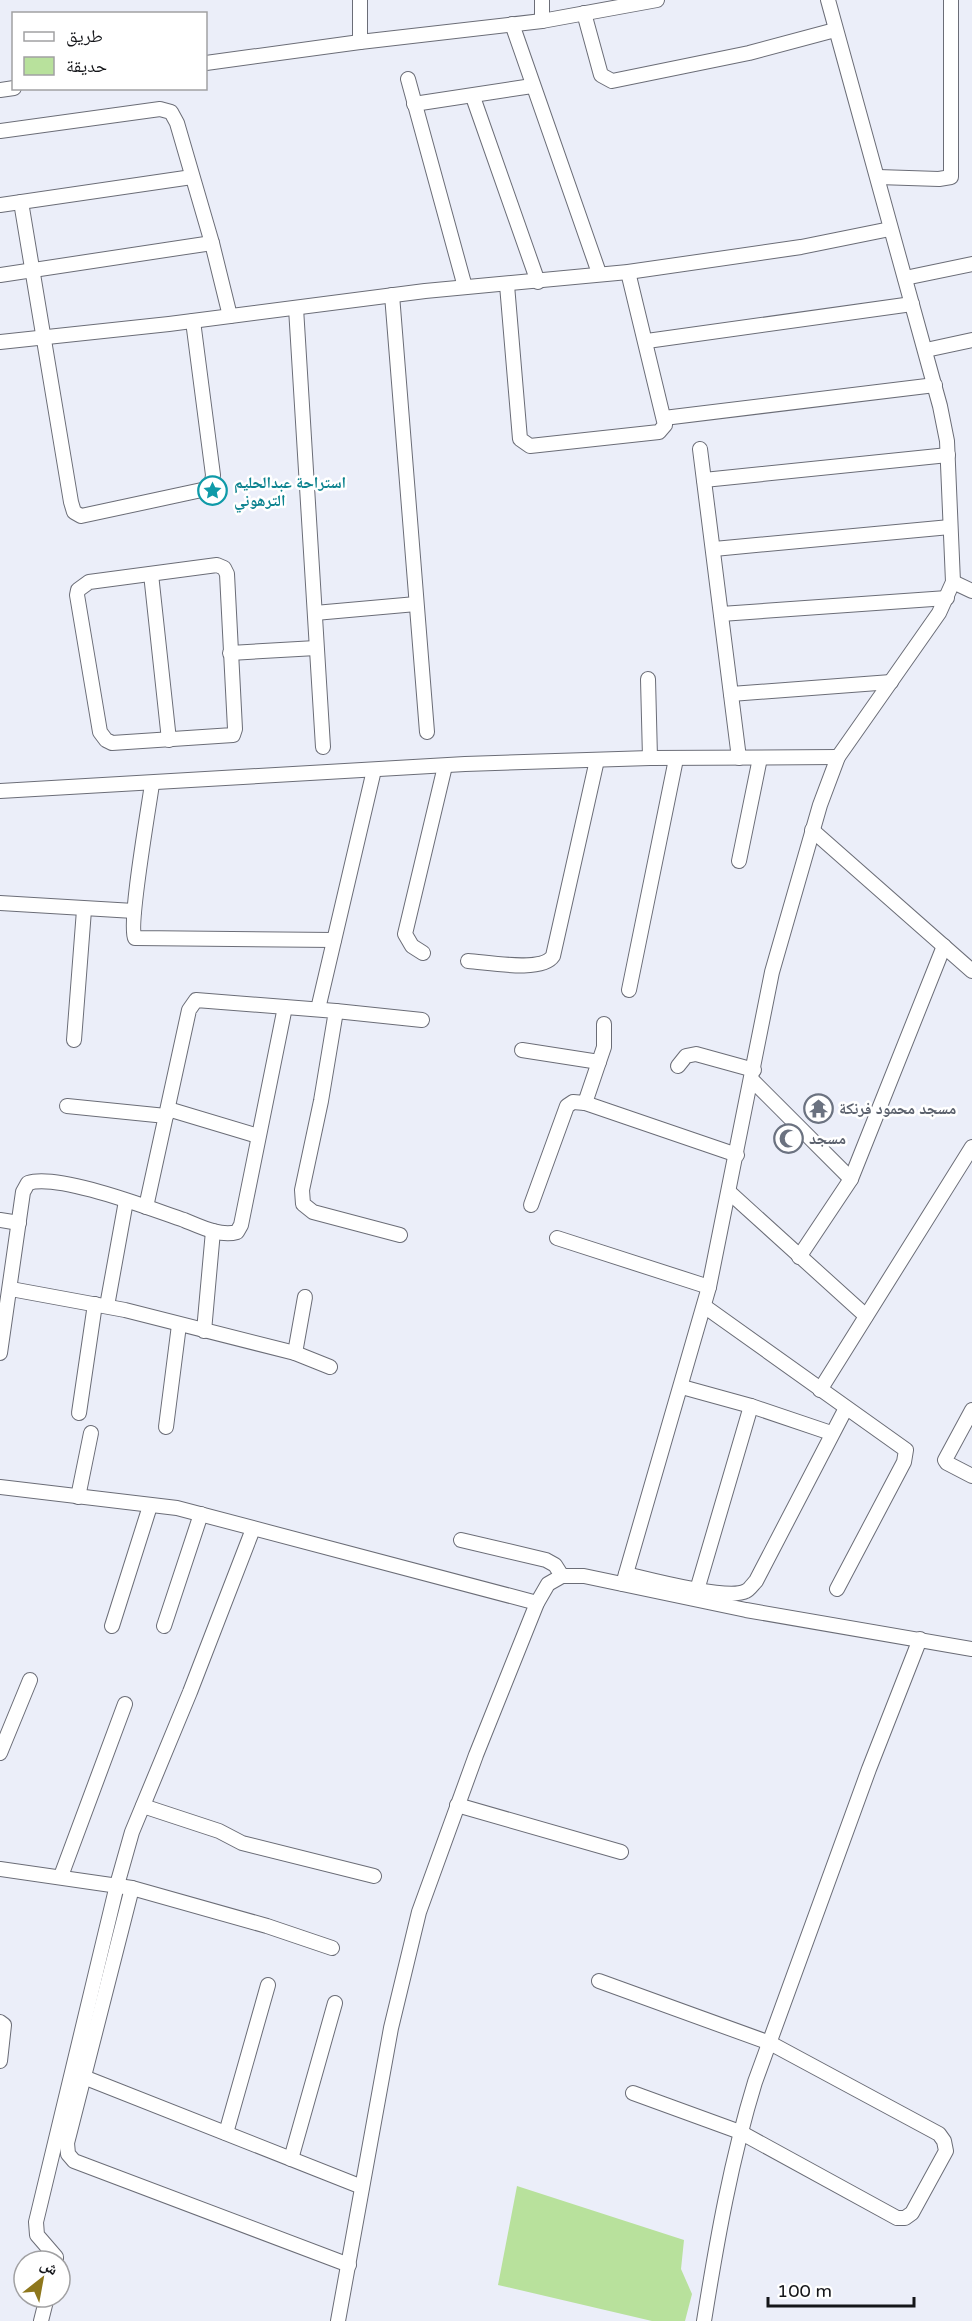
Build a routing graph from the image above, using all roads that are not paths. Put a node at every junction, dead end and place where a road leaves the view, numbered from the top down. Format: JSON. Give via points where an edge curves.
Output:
{"nodes":[{"id":1,"x":360,"y":0,"type":"edge"},
{"id":2,"x":542,"y":0,"type":"edge"},
{"id":3,"x":657,"y":0,"type":"edge"},
{"id":4,"x":828,"y":0,"type":"edge"},
{"id":5,"x":951,"y":0,"type":"edge"},
{"id":6,"x":584,"y":13,"type":"junction"},
{"id":7,"x":542,"y":21,"type":"junction"},
{"id":8,"x":512,"y":24,"type":"junction"},
{"id":9,"x":835,"y":30,"type":"junction"},
{"id":10,"x":360,"y":42,"type":"junction"},
{"id":11,"x":207,"y":63,"type":"edge"},
{"id":12,"x":408,"y":79,"type":"dead end"},
{"id":13,"x":532,"y":86,"type":"junction"},
{"id":14,"x":473,"y":97,"type":"junction"},
{"id":15,"x":414,"y":104,"type":"junction"},
{"id":16,"x":0,"y":130,"type":"edge"},
{"id":17,"x":192,"y":177,"type":"junction"},
{"id":18,"x":878,"y":177,"type":"junction"},
{"id":19,"x":21,"y":202,"type":"junction"},
{"id":20,"x":0,"y":205,"type":"edge"},
{"id":21,"x":890,"y":229,"type":"junction"},
{"id":22,"x":212,"y":243,"type":"junction"},
{"id":23,"x":972,"y":264,"type":"edge"},
{"id":24,"x":32,"y":270,"type":"junction"},
{"id":25,"x":628,"y":272,"type":"junction"},
{"id":26,"x":599,"y":273,"type":"junction"},
{"id":27,"x":0,"y":275,"type":"edge"},
{"id":28,"x":905,"y":278,"type":"junction"},
{"id":29,"x":538,"y":282,"type":"junction"},
{"id":30,"x":507,"y":285,"type":"junction"},
{"id":31,"x":465,"y":287,"type":"junction"},
{"id":32,"x":392,"y":296,"type":"junction"},
{"id":33,"x":912,"y":304,"type":"junction"},
{"id":34,"x":296,"y":308,"type":"junction"},
{"id":35,"x":230,"y":316,"type":"junction"},
{"id":36,"x":193,"y":321,"type":"junction"},
{"id":37,"x":43,"y":337,"type":"junction"},
{"id":38,"x":972,"y":340,"type":"edge"},
{"id":39,"x":647,"y":341,"type":"junction"},
{"id":40,"x":0,"y":342,"type":"edge"},
{"id":41,"x":926,"y":350,"type":"junction"},
{"id":42,"x":935,"y":385,"type":"junction"},
{"id":43,"x":664,"y":418,"type":"junction"},
{"id":44,"x":700,"y":449,"type":"dead end"},
{"id":45,"x":948,"y":455,"type":"junction"},
{"id":46,"x":704,"y":480,"type":"junction"},
{"id":47,"x":950,"y":527,"type":"junction"},
{"id":48,"x":714,"y":549,"type":"junction"},
{"id":49,"x":151,"y":574,"type":"junction"},
{"id":50,"x":953,"y":582,"type":"junction"},
{"id":51,"x":972,"y":591,"type":"edge"},
{"id":52,"x":947,"y":598,"type":"junction"},
{"id":53,"x":416,"y":604,"type":"junction"},
{"id":54,"x":315,"y":613,"type":"junction"},
{"id":55,"x":722,"y":614,"type":"junction"},
{"id":56,"x":316,"y":648,"type":"junction"},
{"id":57,"x":230,"y":653,"type":"junction"},
{"id":58,"x":648,"y":679,"type":"dead end"},
{"id":59,"x":891,"y":682,"type":"junction"},
{"id":60,"x":731,"y":694,"type":"junction"},
{"id":61,"x":427,"y":732,"type":"dead end"},
{"id":62,"x":170,"y":740,"type":"junction"},
{"id":63,"x":323,"y":747,"type":"dead end"},
{"id":64,"x":650,"y":758,"type":"junction"},
{"id":65,"x":739,"y":758,"type":"junction"},
{"id":66,"x":760,"y":758,"type":"junction"},
{"id":67,"x":838,"y":758,"type":"junction"},
{"id":68,"x":676,"y":759,"type":"junction"},
{"id":69,"x":597,"y":760,"type":"junction"},
{"id":70,"x":445,"y":766,"type":"junction"},
{"id":71,"x":374,"y":770,"type":"junction"},
{"id":72,"x":152,"y":784,"type":"junction"},
{"id":73,"x":0,"y":791,"type":"edge"},
{"id":74,"x":812,"y":830,"type":"junction"},
{"id":75,"x":739,"y":861,"type":"dead end"},
{"id":76,"x":0,"y":903,"type":"edge"},
{"id":77,"x":84,"y":910,"type":"junction"},
{"id":78,"x":134,"y":911,"type":"junction"},
{"id":79,"x":334,"y":940,"type":"junction"},
{"id":80,"x":945,"y":946,"type":"junction"},
{"id":81,"x":423,"y":953,"type":"dead end"},
{"id":82,"x":468,"y":961,"type":"dead end"},
{"id":83,"x":971,"y":967,"type":"edge"},
{"id":84,"x":629,"y":990,"type":"dead end"},
{"id":85,"x":285,"y":1007,"type":"junction"},
{"id":86,"x":318,"y":1009,"type":"junction"},
{"id":87,"x":336,"y":1011,"type":"junction"},
{"id":88,"x":422,"y":1020,"type":"dead end"},
{"id":89,"x":604,"y":1024,"type":"dead end"},
{"id":90,"x":74,"y":1040,"type":"dead end"},
{"id":91,"x":522,"y":1050,"type":"dead end"},
{"id":92,"x":599,"y":1062,"type":"junction"},
{"id":93,"x":678,"y":1065,"type":"dead end"},
{"id":94,"x":754,"y":1076,"type":"junction"},
{"id":95,"x":585,"y":1103,"type":"junction"},
{"id":96,"x":67,"y":1106,"type":"dead end"},
{"id":97,"x":167,"y":1113,"type":"junction"},
{"id":98,"x":258,"y":1136,"type":"junction"},
{"id":99,"x":972,"y":1147,"type":"edge"},
{"id":100,"x":737,"y":1155,"type":"junction"},
{"id":101,"x":851,"y":1179,"type":"junction"},
{"id":102,"x":729,"y":1192,"type":"junction"},
{"id":103,"x":126,"y":1201,"type":"junction"},
{"id":104,"x":531,"y":1204,"type":"dead end"},
{"id":105,"x":146,"y":1208,"type":"junction"},
{"id":106,"x":0,"y":1220,"type":"edge"},
{"id":107,"x":19,"y":1222,"type":"junction"},
{"id":108,"x":213,"y":1231,"type":"junction"},
{"id":109,"x":400,"y":1235,"type":"dead end"},
{"id":110,"x":557,"y":1238,"type":"dead end"},
{"id":111,"x":799,"y":1257,"type":"junction"},
{"id":112,"x":710,"y":1287,"type":"junction"},
{"id":113,"x":11,"y":1289,"type":"junction"},
{"id":114,"x":305,"y":1297,"type":"dead end"},
{"id":115,"x":101,"y":1305,"type":"junction"},
{"id":116,"x":704,"y":1306,"type":"junction"},
{"id":117,"x":3,"y":1311,"type":"edge"},
{"id":118,"x":866,"y":1316,"type":"junction"},
{"id":119,"x":179,"y":1325,"type":"junction"},
{"id":120,"x":204,"y":1331,"type":"junction"},
{"id":121,"x":0,"y":1353,"type":"edge"},
{"id":122,"x":295,"y":1353,"type":"junction"},
{"id":123,"x":330,"y":1367,"type":"dead end"},
{"id":124,"x":682,"y":1386,"type":"junction"},
{"id":125,"x":820,"y":1390,"type":"junction"},
{"id":126,"x":752,"y":1406,"type":"junction"},
{"id":127,"x":846,"y":1408,"type":"junction"},
{"id":128,"x":972,"y":1410,"type":"edge"},
{"id":129,"x":79,"y":1413,"type":"dead end"},
{"id":130,"x":166,"y":1427,"type":"dead end"},
{"id":131,"x":91,"y":1433,"type":"dead end"},
{"id":132,"x":831,"y":1433,"type":"junction"},
{"id":133,"x":972,"y":1476,"type":"edge"},
{"id":134,"x":0,"y":1487,"type":"edge"},
{"id":135,"x":78,"y":1497,"type":"junction"},
{"id":136,"x":150,"y":1506,"type":"junction"},
{"id":137,"x":201,"y":1514,"type":"junction"},
{"id":138,"x":253,"y":1529,"type":"junction"},
{"id":139,"x":461,"y":1540,"type":"dead end"},
{"id":140,"x":562,"y":1576,"type":"junction"},
{"id":141,"x":624,"y":1579,"type":"junction"},
{"id":142,"x":837,"y":1588,"type":"dead end"},
{"id":143,"x":697,"y":1590,"type":"junction"},
{"id":144,"x":537,"y":1603,"type":"junction"},
{"id":145,"x":112,"y":1626,"type":"dead end"},
{"id":146,"x":164,"y":1626,"type":"dead end"},
{"id":147,"x":920,"y":1639,"type":"junction"},
{"id":148,"x":972,"y":1649,"type":"edge"},
{"id":149,"x":30,"y":1680,"type":"dead end"},
{"id":150,"x":125,"y":1704,"type":"dead end"},
{"id":151,"x":0,"y":1753,"type":"edge"},
{"id":152,"x":457,"y":1805,"type":"junction"},
{"id":153,"x":143,"y":1806,"type":"junction"},
{"id":154,"x":621,"y":1852,"type":"dead end"},
{"id":155,"x":0,"y":1869,"type":"edge"},
{"id":156,"x":61,"y":1876,"type":"junction"},
{"id":157,"x":374,"y":1876,"type":"dead end"},
{"id":158,"x":117,"y":1885,"type":"junction"},
{"id":159,"x":132,"y":1888,"type":"junction"},
{"id":160,"x":332,"y":1948,"type":"dead end"},
{"id":161,"x":599,"y":1982,"type":"dead end"},
{"id":162,"x":268,"y":1985,"type":"dead end"},
{"id":163,"x":335,"y":2003,"type":"dead end"},
{"id":164,"x":0,"y":2022,"type":"edge"},
{"id":165,"x":770,"y":2043,"type":"junction"},
{"id":166,"x":0,"y":2061,"type":"edge"},
{"id":167,"x":86,"y":2078,"type":"junction"},
{"id":168,"x":633,"y":2093,"type":"dead end"},
{"id":169,"x":740,"y":2132,"type":"junction"},
{"id":170,"x":226,"y":2133,"type":"junction"},
{"id":171,"x":291,"y":2159,"type":"junction"},
{"id":172,"x":362,"y":2187,"type":"junction"},
{"id":173,"x":49,"y":2249,"type":"edge"},
{"id":174,"x":349,"y":2265,"type":"junction"},
{"id":175,"x":338,"y":2321,"type":"edge"},
{"id":176,"x":704,"y":2321,"type":"edge"}],
"edges":[{"from":1,"to":10,"type":"street"},
{"from":2,"to":7,"type":"street"},
{"from":3,"to":6,"type":"street"},
{"from":4,"to":9,"type":"street"},
{"from":5,"to":18,"type":"street","via":[[953,173],[947,179]]},
{"from":6,"to":7,"type":"street"},
{"from":6,"to":9,"type":"street","via":[[601,75],[612,81],[748,53]]},
{"from":7,"to":8,"type":"street"},
{"from":8,"to":10,"type":"street"},
{"from":8,"to":13,"type":"street"},
{"from":9,"to":18,"type":"street"},
{"from":10,"to":11,"type":"street"},
{"from":12,"to":15,"type":"street"},
{"from":13,"to":14,"type":"street"},
{"from":13,"to":26,"type":"street"},
{"from":14,"to":15,"type":"street"},
{"from":14,"to":29,"type":"street"},
{"from":15,"to":31,"type":"street"},
{"from":16,"to":17,"type":"street","via":[[165,110],[175,116]]},
{"from":17,"to":19,"type":"street"},
{"from":17,"to":22,"type":"street"},
{"from":18,"to":21,"type":"street"},
{"from":19,"to":20,"type":"street"},
{"from":19,"to":24,"type":"street"},
{"from":21,"to":25,"type":"street","via":[[801,247]]},
{"from":21,"to":28,"type":"street"},
{"from":22,"to":24,"type":"street"},
{"from":22,"to":35,"type":"street"},
{"from":23,"to":28,"type":"street"},
{"from":24,"to":27,"type":"street"},
{"from":24,"to":37,"type":"street"},
{"from":25,"to":26,"type":"street"},
{"from":25,"to":39,"type":"street"},
{"from":26,"to":29,"type":"street"},
{"from":28,"to":33,"type":"street"},
{"from":29,"to":30,"type":"street"},
{"from":30,"to":31,"type":"street"},
{"from":30,"to":43,"type":"street","via":[[520,439],[525,445],[659,432],[665,425]]},
{"from":31,"to":32,"type":"street"},
{"from":32,"to":34,"type":"street"},
{"from":32,"to":53,"type":"street"},
{"from":33,"to":39,"type":"street"},
{"from":33,"to":41,"type":"street"},
{"from":34,"to":35,"type":"street"},
{"from":34,"to":54,"type":"street"},
{"from":35,"to":36,"type":"street"},
{"from":36,"to":37,"type":"street"},
{"from":36,"to":37,"type":"street","via":[[213,475],[211,488],[81,516],[74,512],[71,502]]},
{"from":37,"to":40,"type":"street"},
{"from":38,"to":41,"type":"street"},
{"from":39,"to":43,"type":"street"},
{"from":41,"to":42,"type":"street"},
{"from":42,"to":43,"type":"street"},
{"from":42,"to":45,"type":"street"},
{"from":44,"to":46,"type":"street"},
{"from":45,"to":46,"type":"street"},
{"from":45,"to":47,"type":"street"},
{"from":46,"to":48,"type":"street"},
{"from":47,"to":48,"type":"street"},
{"from":47,"to":50,"type":"street"},
{"from":48,"to":55,"type":"street"},
{"from":49,"to":57,"type":"street","via":[[217,565],[224,568]]},
{"from":49,"to":62,"type":"street"},
{"from":49,"to":62,"type":"street","via":[[89,582],[77,595],[102,736],[112,743]]},
{"from":50,"to":51,"type":"street"},
{"from":50,"to":52,"type":"street"},
{"from":52,"to":55,"type":"street"},
{"from":52,"to":59,"type":"street"},
{"from":53,"to":54,"type":"street"},
{"from":53,"to":61,"type":"street"},
{"from":54,"to":56,"type":"street"},
{"from":55,"to":60,"type":"street"},
{"from":56,"to":57,"type":"street"},
{"from":56,"to":63,"type":"street"},
{"from":57,"to":62,"type":"street","via":[[233,735]]},
{"from":58,"to":64,"type":"street"},
{"from":59,"to":60,"type":"street"},
{"from":59,"to":67,"type":"street"},
{"from":60,"to":65,"type":"street"},
{"from":64,"to":68,"type":"street"},
{"from":64,"to":69,"type":"street"},
{"from":65,"to":66,"type":"street"},
{"from":65,"to":68,"type":"street"},
{"from":66,"to":67,"type":"street"},
{"from":66,"to":75,"type":"street"},
{"from":67,"to":74,"type":"street"},
{"from":68,"to":84,"type":"street"},
{"from":69,"to":70,"type":"street"},
{"from":69,"to":82,"type":"street","via":[[550,961],[536,966]]},
{"from":70,"to":71,"type":"street"},
{"from":70,"to":81,"type":"street","via":[[405,934],[412,946]]},
{"from":71,"to":72,"type":"street"},
{"from":71,"to":79,"type":"street"},
{"from":72,"to":73,"type":"street"},
{"from":72,"to":78,"type":"street"},
{"from":74,"to":80,"type":"street"},
{"from":74,"to":94,"type":"street","via":[[772,972]]},
{"from":76,"to":77,"type":"street"},
{"from":77,"to":78,"type":"street"},
{"from":77,"to":90,"type":"street"},
{"from":78,"to":79,"type":"street","via":[[132,933],[142,940]]},
{"from":79,"to":86,"type":"street"},
{"from":80,"to":83,"type":"street"},
{"from":80,"to":101,"type":"street"},
{"from":85,"to":86,"type":"street"},
{"from":85,"to":97,"type":"street","via":[[196,1000],[189,1010]]},
{"from":85,"to":98,"type":"street"},
{"from":86,"to":87,"type":"street"},
{"from":87,"to":88,"type":"street"},
{"from":87,"to":109,"type":"street","via":[[302,1190],[303,1204],[313,1212]]},
{"from":89,"to":92,"type":"street","via":[[604,1047]]},
{"from":91,"to":92,"type":"street"},
{"from":92,"to":95,"type":"street"},
{"from":93,"to":94,"type":"street","via":[[686,1056],[696,1054]]},
{"from":94,"to":100,"type":"street"},
{"from":94,"to":101,"type":"street"},
{"from":95,"to":100,"type":"street"},
{"from":95,"to":104,"type":"street","via":[[567,1106]]},
{"from":96,"to":97,"type":"street"},
{"from":97,"to":98,"type":"street"},
{"from":97,"to":105,"type":"street"},
{"from":98,"to":108,"type":"street","via":[[241,1225],[231,1234]]},
{"from":99,"to":118,"type":"street"},
{"from":100,"to":102,"type":"street"},
{"from":101,"to":111,"type":"street"},
{"from":102,"to":111,"type":"street"},
{"from":102,"to":112,"type":"street"},
{"from":103,"to":105,"type":"street"},
{"from":103,"to":107,"type":"street","via":[[47,1180],[36,1181],[28,1183],[23,1192]]},
{"from":103,"to":115,"type":"street"},
{"from":105,"to":108,"type":"street"},
{"from":106,"to":107,"type":"street"},
{"from":107,"to":113,"type":"street"},
{"from":108,"to":120,"type":"street"},
{"from":110,"to":112,"type":"street"},
{"from":111,"to":118,"type":"street"},
{"from":112,"to":116,"type":"street"},
{"from":113,"to":115,"type":"street"},
{"from":113,"to":117,"type":"street"},
{"from":114,"to":122,"type":"street"},
{"from":115,"to":119,"type":"street"},
{"from":115,"to":129,"type":"street"},
{"from":116,"to":124,"type":"street"},
{"from":116,"to":125,"type":"street"},
{"from":117,"to":121,"type":"street"},
{"from":118,"to":125,"type":"street"},
{"from":119,"to":120,"type":"street"},
{"from":119,"to":130,"type":"street"},
{"from":120,"to":122,"type":"street"},
{"from":122,"to":123,"type":"street"},
{"from":124,"to":126,"type":"street"},
{"from":124,"to":141,"type":"street"},
{"from":125,"to":127,"type":"street"},
{"from":126,"to":132,"type":"street"},
{"from":126,"to":143,"type":"street"},
{"from":127,"to":132,"type":"street"},
{"from":127,"to":142,"type":"street","via":[[904,1447],[906,1454]]},
{"from":128,"to":133,"type":"street","via":[[945,1460]]},
{"from":131,"to":135,"type":"street"},
{"from":132,"to":143,"type":"street","via":[[756,1581],[747,1591],[736,1593]]},
{"from":134,"to":135,"type":"street"},
{"from":135,"to":136,"type":"street"},
{"from":136,"to":137,"type":"street"},
{"from":136,"to":145,"type":"street"},
{"from":137,"to":138,"type":"street"},
{"from":137,"to":146,"type":"street"},
{"from":138,"to":144,"type":"street"},
{"from":138,"to":153,"type":"street"},
{"from":139,"to":140,"type":"street","via":[[546,1560]]},
{"from":140,"to":141,"type":"street"},
{"from":140,"to":144,"type":"street","via":[[548,1584]]},
{"from":141,"to":143,"type":"street"},
{"from":141,"to":147,"type":"street","via":[[746,1610]]},
{"from":144,"to":152,"type":"street"},
{"from":147,"to":148,"type":"street"},
{"from":147,"to":165,"type":"street"},
{"from":149,"to":151,"type":"street"},
{"from":150,"to":156,"type":"street"},
{"from":152,"to":154,"type":"street"},
{"from":152,"to":172,"type":"street","via":[[419,1911],[391,2028]]},
{"from":153,"to":157,"type":"street","via":[[219,1831],[242,1843]]},
{"from":153,"to":158,"type":"street"},
{"from":155,"to":156,"type":"street"},
{"from":156,"to":158,"type":"street"},
{"from":158,"to":159,"type":"street"},
{"from":158,"to":173,"type":"street","via":[[36,2222],[37,2235]]},
{"from":159,"to":160,"type":"street"},
{"from":159,"to":167,"type":"street"},
{"from":161,"to":165,"type":"street"},
{"from":162,"to":170,"type":"street"},
{"from":163,"to":171,"type":"street"},
{"from":164,"to":166,"type":"street","via":[[4,2025]]},
{"from":165,"to":169,"type":"street"},
{"from":165,"to":169,"type":"street","via":[[939,2133],[946,2151],[912,2213],[897,2218]]},
{"from":167,"to":170,"type":"street"},
{"from":167,"to":174,"type":"street","via":[[67,2143],[68,2154],[74,2161]]},
{"from":168,"to":169,"type":"street"},
{"from":169,"to":176,"type":"street"},
{"from":170,"to":171,"type":"street"},
{"from":171,"to":172,"type":"street"},
{"from":172,"to":174,"type":"street"},
{"from":174,"to":175,"type":"street"}]}
